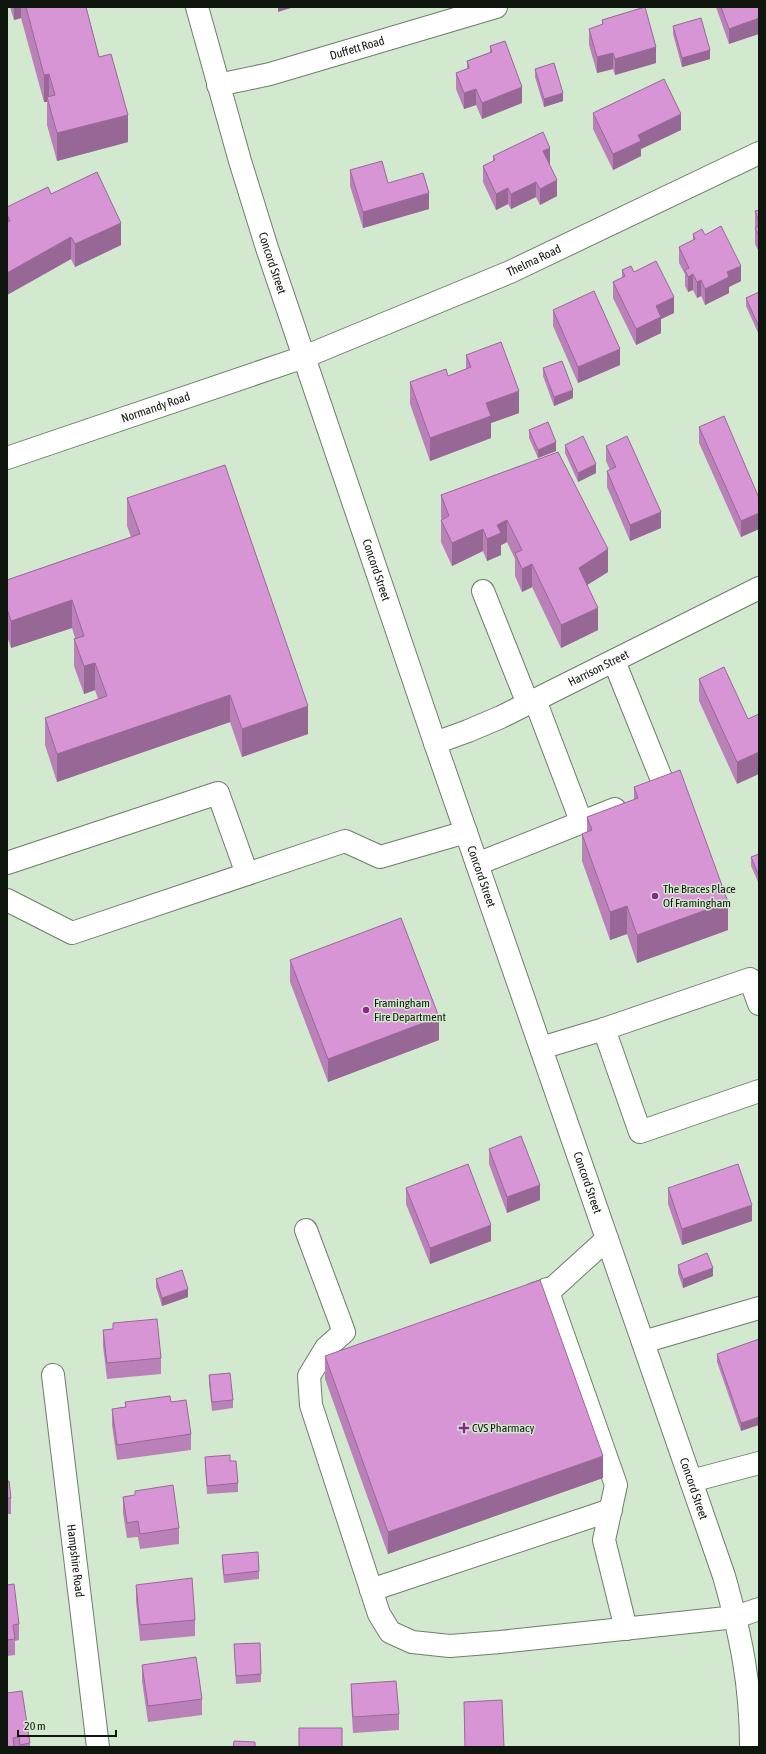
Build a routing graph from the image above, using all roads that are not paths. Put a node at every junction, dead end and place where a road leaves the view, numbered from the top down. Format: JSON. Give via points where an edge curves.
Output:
{"nodes":[{"id":1,"x":197,"y":7,"type":"edge"},
{"id":2,"x":496,"y":7,"type":"edge"},
{"id":3,"x":218,"y":85,"type":"junction"},
{"id":4,"x":759,"y":153,"type":"edge"},
{"id":5,"x":304,"y":357,"type":"junction"},
{"id":6,"x":7,"y":458,"type":"edge"},
{"id":7,"x":759,"y":588,"type":"edge"},
{"id":8,"x":483,"y":591,"type":"dead end"},
{"id":9,"x":614,"y":661,"type":"junction"},
{"id":10,"x":531,"y":702,"type":"junction"},
{"id":11,"x":435,"y":743,"type":"junction"},
{"id":12,"x":581,"y":821,"type":"junction"},
{"id":13,"x":466,"y":832,"type":"junction"},
{"id":14,"x":7,"y":863,"type":"edge"},
{"id":15,"x":477,"y":864,"type":"junction"},
{"id":16,"x":247,"y":874,"type":"junction"},
{"id":17,"x":7,"y":900,"type":"edge"},
{"id":18,"x":759,"y":1004,"type":"edge"},
{"id":19,"x":604,"y":1029,"type":"junction"},
{"id":20,"x":541,"y":1048,"type":"junction"},
{"id":21,"x":759,"y":1091,"type":"edge"},
{"id":22,"x":306,"y":1230,"type":"dead end"},
{"id":23,"x":607,"y":1239,"type":"junction"},
{"id":24,"x":547,"y":1289,"type":"junction"},
{"id":25,"x":517,"y":1299,"type":"edge"},
{"id":26,"x":759,"y":1308,"type":"edge"},
{"id":27,"x":644,"y":1342,"type":"junction"},
{"id":28,"x":353,"y":1352,"type":"edge"},
{"id":29,"x":316,"y":1364,"type":"junction"},
{"id":30,"x":53,"y":1375,"type":"dead end"},
{"id":31,"x":759,"y":1463,"type":"edge"},
{"id":32,"x":691,"y":1481,"type":"junction"},
{"id":33,"x":611,"y":1510,"type":"junction"},
{"id":34,"x":371,"y":1590,"type":"junction"},
{"id":35,"x":759,"y":1609,"type":"edge"},
{"id":36,"x":736,"y":1617,"type":"junction"},
{"id":37,"x":626,"y":1629,"type":"junction"},
{"id":38,"x":98,"y":1747,"type":"edge"},
{"id":39,"x":751,"y":1747,"type":"edge"}],
"edges":[{"from":1,"to":3,"type":"main road","name":"Concord Street"},
{"from":2,"to":3,"type":"main road","name":"Duffett Road","via":[[270,74]]},
{"from":3,"to":5,"type":"main road","name":"Concord Street","via":[[267,248]]},
{"from":4,"to":5,"type":"main road","name":"Thelma Road","via":[[510,272]]},
{"from":5,"to":6,"type":"main road","name":"Normandy Road"},
{"from":5,"to":11,"type":"main road","name":"Concord Street"},
{"from":7,"to":9,"type":"main road","name":"Harrison Street"},
{"from":8,"to":10,"type":"main road"},
{"from":9,"to":10,"type":"main road","name":"Harrison Street"},
{"from":9,"to":12,"type":"main road","via":[[666,790]]},
{"from":10,"to":11,"type":"main road","name":"Harrison Street"},
{"from":10,"to":12,"type":"main road"},
{"from":11,"to":13,"type":"main road","name":"Concord Street"},
{"from":12,"to":15,"type":"main road"},
{"from":13,"to":15,"type":"main road","name":"Concord Street"},
{"from":13,"to":16,"type":"main road","via":[[380,857],[344,841]]},
{"from":14,"to":16,"type":"main road","via":[[218,793]]},
{"from":15,"to":20,"type":"main road","name":"Concord Street"},
{"from":16,"to":17,"type":"main road","via":[[72,933]]},
{"from":18,"to":19,"type":"main road","via":[[750,979]]},
{"from":19,"to":20,"type":"main road"},
{"from":19,"to":21,"type":"main road","via":[[640,1132]]},
{"from":20,"to":23,"type":"main road","name":"Concord Street"},
{"from":22,"to":29,"type":"main road","via":[[344,1332],[326,1348]]},
{"from":23,"to":24,"type":"main road","via":[[554,1288]]},
{"from":23,"to":27,"type":"main road","name":"Concord Street"},
{"from":24,"to":25,"type":"main road"},
{"from":24,"to":33,"type":"main road","via":[[616,1485]]},
{"from":26,"to":27,"type":"main road"},
{"from":27,"to":32,"type":"main road","name":"Concord Street"},
{"from":28,"to":29,"type":"main road"},
{"from":29,"to":34,"type":"main road","via":[[309,1376],[311,1405]]},
{"from":30,"to":38,"type":"main road","name":"Hampshire Road"},
{"from":31,"to":32,"type":"main road"},
{"from":32,"to":36,"type":"main road","name":"Concord Street"},
{"from":33,"to":34,"type":"main road"},
{"from":33,"to":37,"type":"main road","via":[[604,1540]]},
{"from":34,"to":37,"type":"main road","via":[[379,1614],[390,1632],[412,1642],[450,1646]]},
{"from":35,"to":36,"type":"main road"},
{"from":36,"to":37,"type":"main road"},
{"from":36,"to":39,"type":"main road","name":"Concord Street","via":[[750,1701]]}]}
